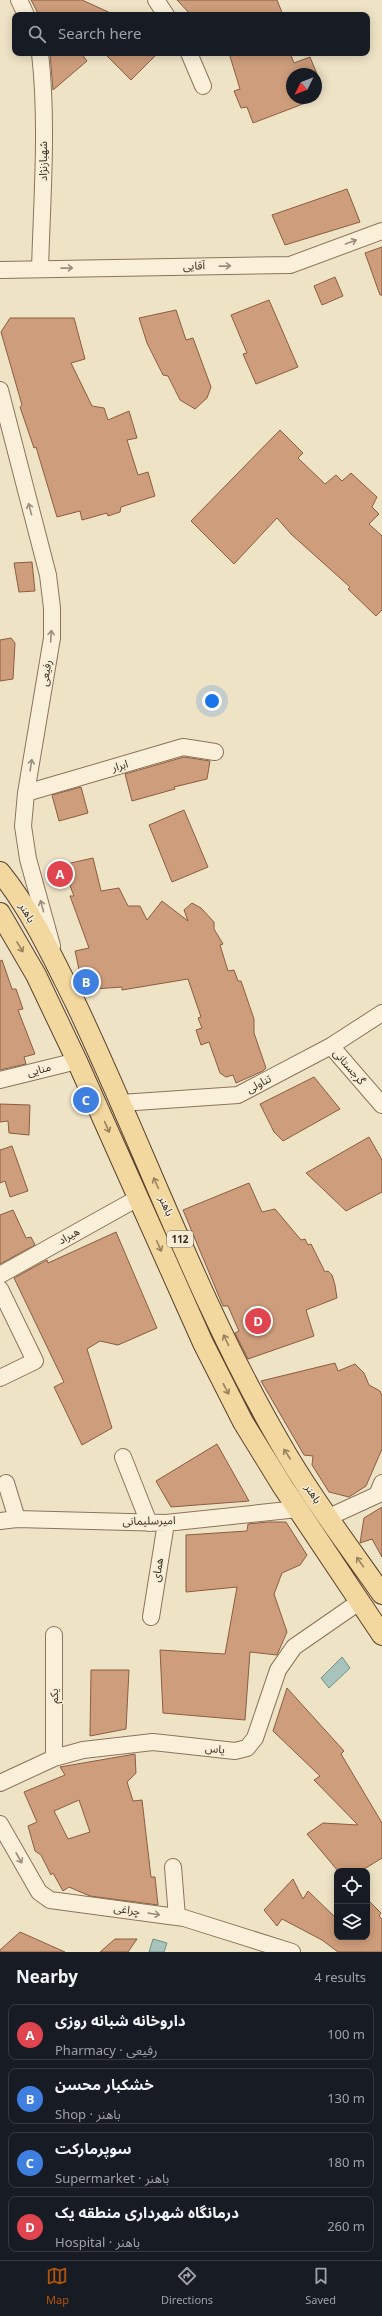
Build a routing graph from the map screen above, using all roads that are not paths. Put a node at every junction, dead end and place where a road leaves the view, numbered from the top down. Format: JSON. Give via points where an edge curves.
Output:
{"nodes":[{"id":1,"x":20,"y":0,"type":"edge"},
{"id":2,"x":156,"y":0,"type":"edge"},
{"id":3,"x":25,"y":12,"type":"edge"},
{"id":4,"x":164,"y":12,"type":"edge"},
{"id":5,"x":40,"y":56,"type":"edge"},
{"id":6,"x":190,"y":56,"type":"edge"},
{"id":7,"x":203,"y":86,"type":"dead end"},
{"id":8,"x":382,"y":230,"type":"edge"},
{"id":9,"x":40,"y":269,"type":"junction"},
{"id":10,"x":0,"y":270,"type":"edge"},
{"id":11,"x":0,"y":390,"type":"edge"},
{"id":12,"x":5,"y":435,"type":"edge"},
{"id":13,"x":215,"y":752,"type":"dead end"},
{"id":14,"x":26,"y":793,"type":"junction"},
{"id":15,"x":0,"y":872,"type":"edge"},
{"id":16,"x":0,"y":913,"type":"edge"},
{"id":17,"x":53,"y":958,"type":"junction"},
{"id":18,"x":382,"y":1013,"type":"edge"},
{"id":19,"x":331,"y":1046,"type":"junction"},
{"id":20,"x":77,"y":1061,"type":"junction"},
{"id":21,"x":0,"y":1080,"type":"edge"},
{"id":22,"x":121,"y":1103,"type":"junction"},
{"id":23,"x":382,"y":1105,"type":"edge"},
{"id":24,"x":138,"y":1198,"type":"junction"},
{"id":25,"x":0,"y":1275,"type":"edge"},
{"id":26,"x":0,"y":1288,"type":"edge"},
{"id":27,"x":0,"y":1378,"type":"edge"},
{"id":28,"x":123,"y":1457,"type":"dead end"},
{"id":29,"x":6,"y":1483,"type":"dead end"},
{"id":30,"x":382,"y":1483,"type":"edge"},
{"id":31,"x":298,"y":1509,"type":"junction"},
{"id":32,"x":328,"y":1517,"type":"junction"},
{"id":33,"x":17,"y":1519,"type":"junction"},
{"id":34,"x":0,"y":1521,"type":"edge"},
{"id":35,"x":166,"y":1522,"type":"junction"},
{"id":36,"x":149,"y":1523,"type":"junction"},
{"id":37,"x":382,"y":1594,"type":"edge"},
{"id":38,"x":358,"y":1602,"type":"junction"},
{"id":39,"x":151,"y":1617,"type":"dead end"},
{"id":40,"x":54,"y":1634,"type":"dead end"},
{"id":41,"x":382,"y":1635,"type":"edge"},
{"id":42,"x":54,"y":1758,"type":"junction"},
{"id":43,"x":0,"y":1783,"type":"edge"},
{"id":44,"x":0,"y":1824,"type":"edge"},
{"id":45,"x":173,"y":1868,"type":"dead end"},
{"id":46,"x":177,"y":1917,"type":"junction"},
{"id":47,"x":292,"y":1952,"type":"edge"}],
"edges":[{"from":1,"to":3,"type":"street"},
{"from":2,"to":4,"type":"street"},
{"from":5,"to":9,"type":"street","name":"شهبازنژاد","via":[[43,172]]},
{"from":6,"to":7,"type":"street"},
{"from":9,"to":8,"type":"street","name":"آقایی","one_way":true,"via":[[290,265]]},
{"from":9,"to":10,"type":"street","name":"آقایی"},
{"from":11,"to":12,"type":"street","name":"رفیعی"},
{"from":14,"to":12,"type":"street","name":"رفیعی","one_way":true,"via":[[52,638],[52,608],[48,575]]},
{"from":13,"to":14,"type":"street","name":"ابرار","via":[[183,747]]},
{"from":17,"to":14,"type":"street","name":"رفیعی","one_way":true,"via":[[41,901],[28,859],[23,826]]},
{"from":15,"to":17,"type":"main road","name":"باهنر","number":"112","via":[[11,886]]},
{"from":16,"to":20,"type":"main road","name":"باهنر","number":"112","one_way":true,"via":[[36,975]]},
{"from":17,"to":22,"type":"main road","name":"باهنر","number":"112"},
{"from":18,"to":19,"type":"street","name":"تناولی"},
{"from":19,"to":22,"type":"street","name":"تناولی","via":[[238,1095]]},
{"from":19,"to":23,"type":"street","name":"گرجستانی"},
{"from":20,"to":21,"type":"street","name":"منایی"},
{"from":20,"to":24,"type":"main road","name":"باهنر","number":"112","one_way":true},
{"from":32,"to":22,"type":"main road","name":"باهنر","number":"112","one_way":true,"via":[[279,1442],[237,1363]]},
{"from":24,"to":25,"type":"street","name":"هیراد"},
{"from":24,"to":31,"type":"main road","name":"باهنر","number":"112","one_way":true,"via":[[203,1343],[243,1422]]},
{"from":26,"to":27,"type":"street","via":[[35,1361]]},
{"from":28,"to":36,"type":"street"},
{"from":29,"to":33,"type":"street"},
{"from":30,"to":32,"type":"street","via":[[377,1495]]},
{"from":31,"to":35,"type":"street","name":"امیرسلیمانی"},
{"from":31,"to":38,"type":"main road","name":"باهنر","number":"112"},
{"from":37,"to":32,"type":"main road","name":"باهنر","number":"112","one_way":true},
{"from":33,"to":34,"type":"street","name":"امیرسلیمانی"},
{"from":33,"to":36,"type":"street","name":"امیرسلیمانی"},
{"from":35,"to":36,"type":"street","name":"امیرسلیمانی"},
{"from":35,"to":39,"type":"street","name":"همای"},
{"from":38,"to":41,"type":"main road","name":"باهنر","number":"112"},
{"from":38,"to":42,"type":"street","name":"یاس","via":[[294,1647],[278,1670],[255,1738],[247,1748],[235,1751],[153,1742],[83,1750]]},
{"from":40,"to":42,"type":"street","name":"یکم"},
{"from":42,"to":43,"type":"street","name":"یاس"},
{"from":44,"to":46,"type":"street","name":"چراغی","one_way":true,"via":[[39,1892],[50,1900]]},
{"from":45,"to":46,"type":"street"},
{"from":46,"to":47,"type":"street","name":"چراغی"}]}
